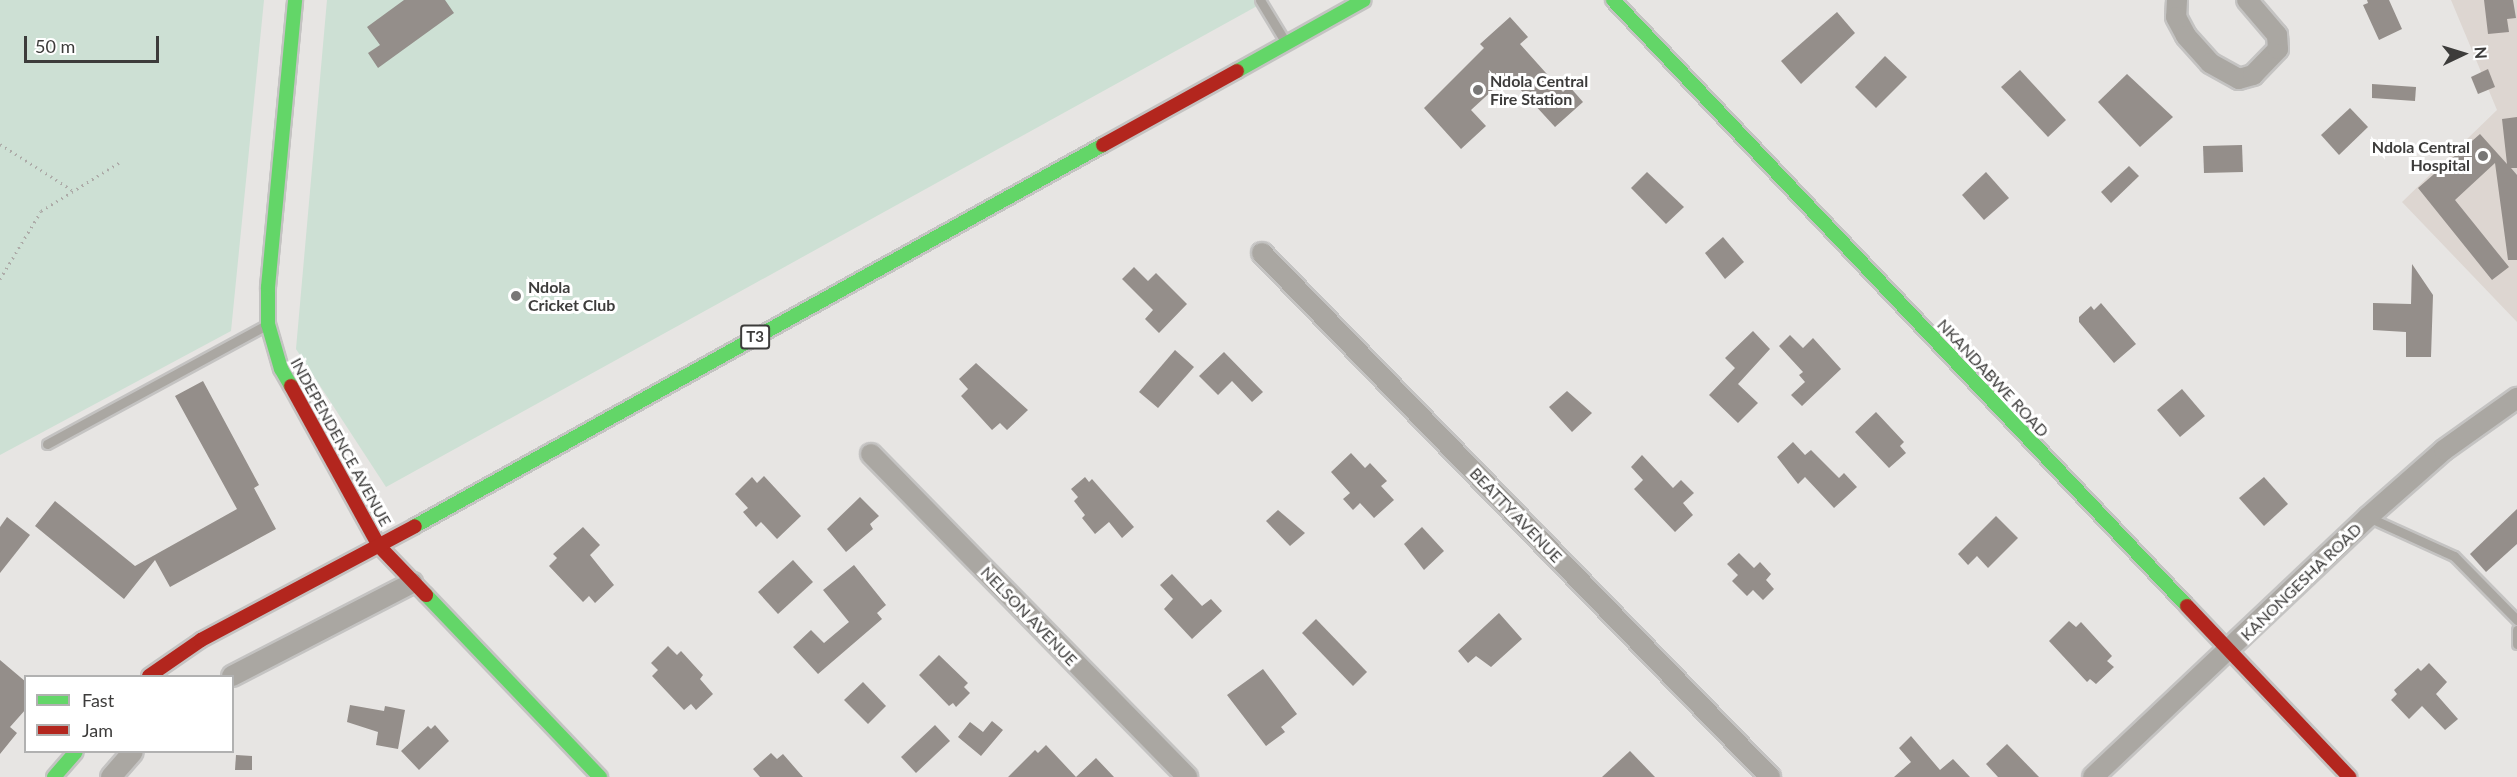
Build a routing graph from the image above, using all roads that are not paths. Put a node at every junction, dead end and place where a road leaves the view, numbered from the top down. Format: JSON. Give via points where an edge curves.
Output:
{"nodes":[{"id":1,"x":295,"y":0,"type":"edge"},
{"id":2,"x":1260,"y":0,"type":"edge"},
{"id":3,"x":1364,"y":0,"type":"edge"},
{"id":4,"x":1613,"y":0,"type":"edge"},
{"id":5,"x":2177,"y":0,"type":"edge"},
{"id":6,"x":2247,"y":0,"type":"edge"},
{"id":7,"x":1286,"y":43,"type":"junction"},
{"id":8,"x":1262,"y":253,"type":"dead end"},
{"id":9,"x":268,"y":324,"type":"junction"},
{"id":10,"x":2517,"y":398,"type":"edge"},
{"id":11,"x":47,"y":444,"type":"dead end"},
{"id":12,"x":871,"y":454,"type":"dead end"},
{"id":13,"x":2368,"y":517,"type":"junction"},
{"id":14,"x":379,"y":546,"type":"junction"},
{"id":15,"x":412,"y":583,"type":"junction"},
{"id":16,"x":2517,"y":620,"type":"edge"},
{"id":17,"x":2517,"y":630,"type":"edge"},
{"id":18,"x":2517,"y":644,"type":"edge"},
{"id":19,"x":2229,"y":652,"type":"junction"},
{"id":20,"x":150,"y":675,"type":"edge"},
{"id":21,"x":234,"y":675,"type":"edge"},
{"id":22,"x":75,"y":753,"type":"edge"},
{"id":23,"x":132,"y":753,"type":"edge"},
{"id":24,"x":54,"y":777,"type":"edge"},
{"id":25,"x":111,"y":777,"type":"edge"},
{"id":26,"x":600,"y":777,"type":"edge"},
{"id":27,"x":1187,"y":777,"type":"edge"},
{"id":28,"x":1770,"y":777,"type":"edge"},
{"id":29,"x":2093,"y":777,"type":"edge"},
{"id":30,"x":2349,"y":777,"type":"edge"}],
"edges":[{"from":1,"to":9,"type":"main road","name":"INDEPENDENCE AVENUE","via":[[269,265]]},
{"from":2,"to":7,"type":"lane"},
{"from":3,"to":7,"type":"main road","number":"T3"},
{"from":4,"to":19,"type":"main road","name":"NKANDABWE ROAD"},
{"from":5,"to":6,"type":"street","via":[[2176,17],[2186,36],[2210,63],[2239,79],[2253,75],[2278,49],[2277,35]]},
{"from":7,"to":14,"type":"main road","number":"T3"},
{"from":8,"to":28,"type":"street","name":"BEATTY AVENUE"},
{"from":9,"to":11,"type":"lane"},
{"from":9,"to":14,"type":"main road","name":"INDEPENDENCE AVENUE","via":[[281,369]]},
{"from":10,"to":13,"type":"street","name":"KANONGESHA ROAD","via":[[2444,450]]},
{"from":12,"to":27,"type":"street","name":"NELSON AVENUE"},
{"from":13,"to":16,"type":"lane","via":[[2454,556]]},
{"from":13,"to":19,"type":"street","name":"KANONGESHA ROAD"},
{"from":14,"to":15,"type":"main road","name":"INDEPENDENCE AVENUE"},
{"from":14,"to":20,"type":"main road","number":"T3","via":[[201,640]]},
{"from":15,"to":21,"type":"street"},
{"from":15,"to":26,"type":"main road","name":"INDEPENDENCE AVENUE"},
{"from":17,"to":18,"type":"lane"},
{"from":19,"to":29,"type":"street","name":"KANONGESHA ROAD"},
{"from":19,"to":30,"type":"main road","name":"NKANDABWE ROAD"},
{"from":22,"to":24,"type":"main road"},
{"from":23,"to":25,"type":"street"}]}
